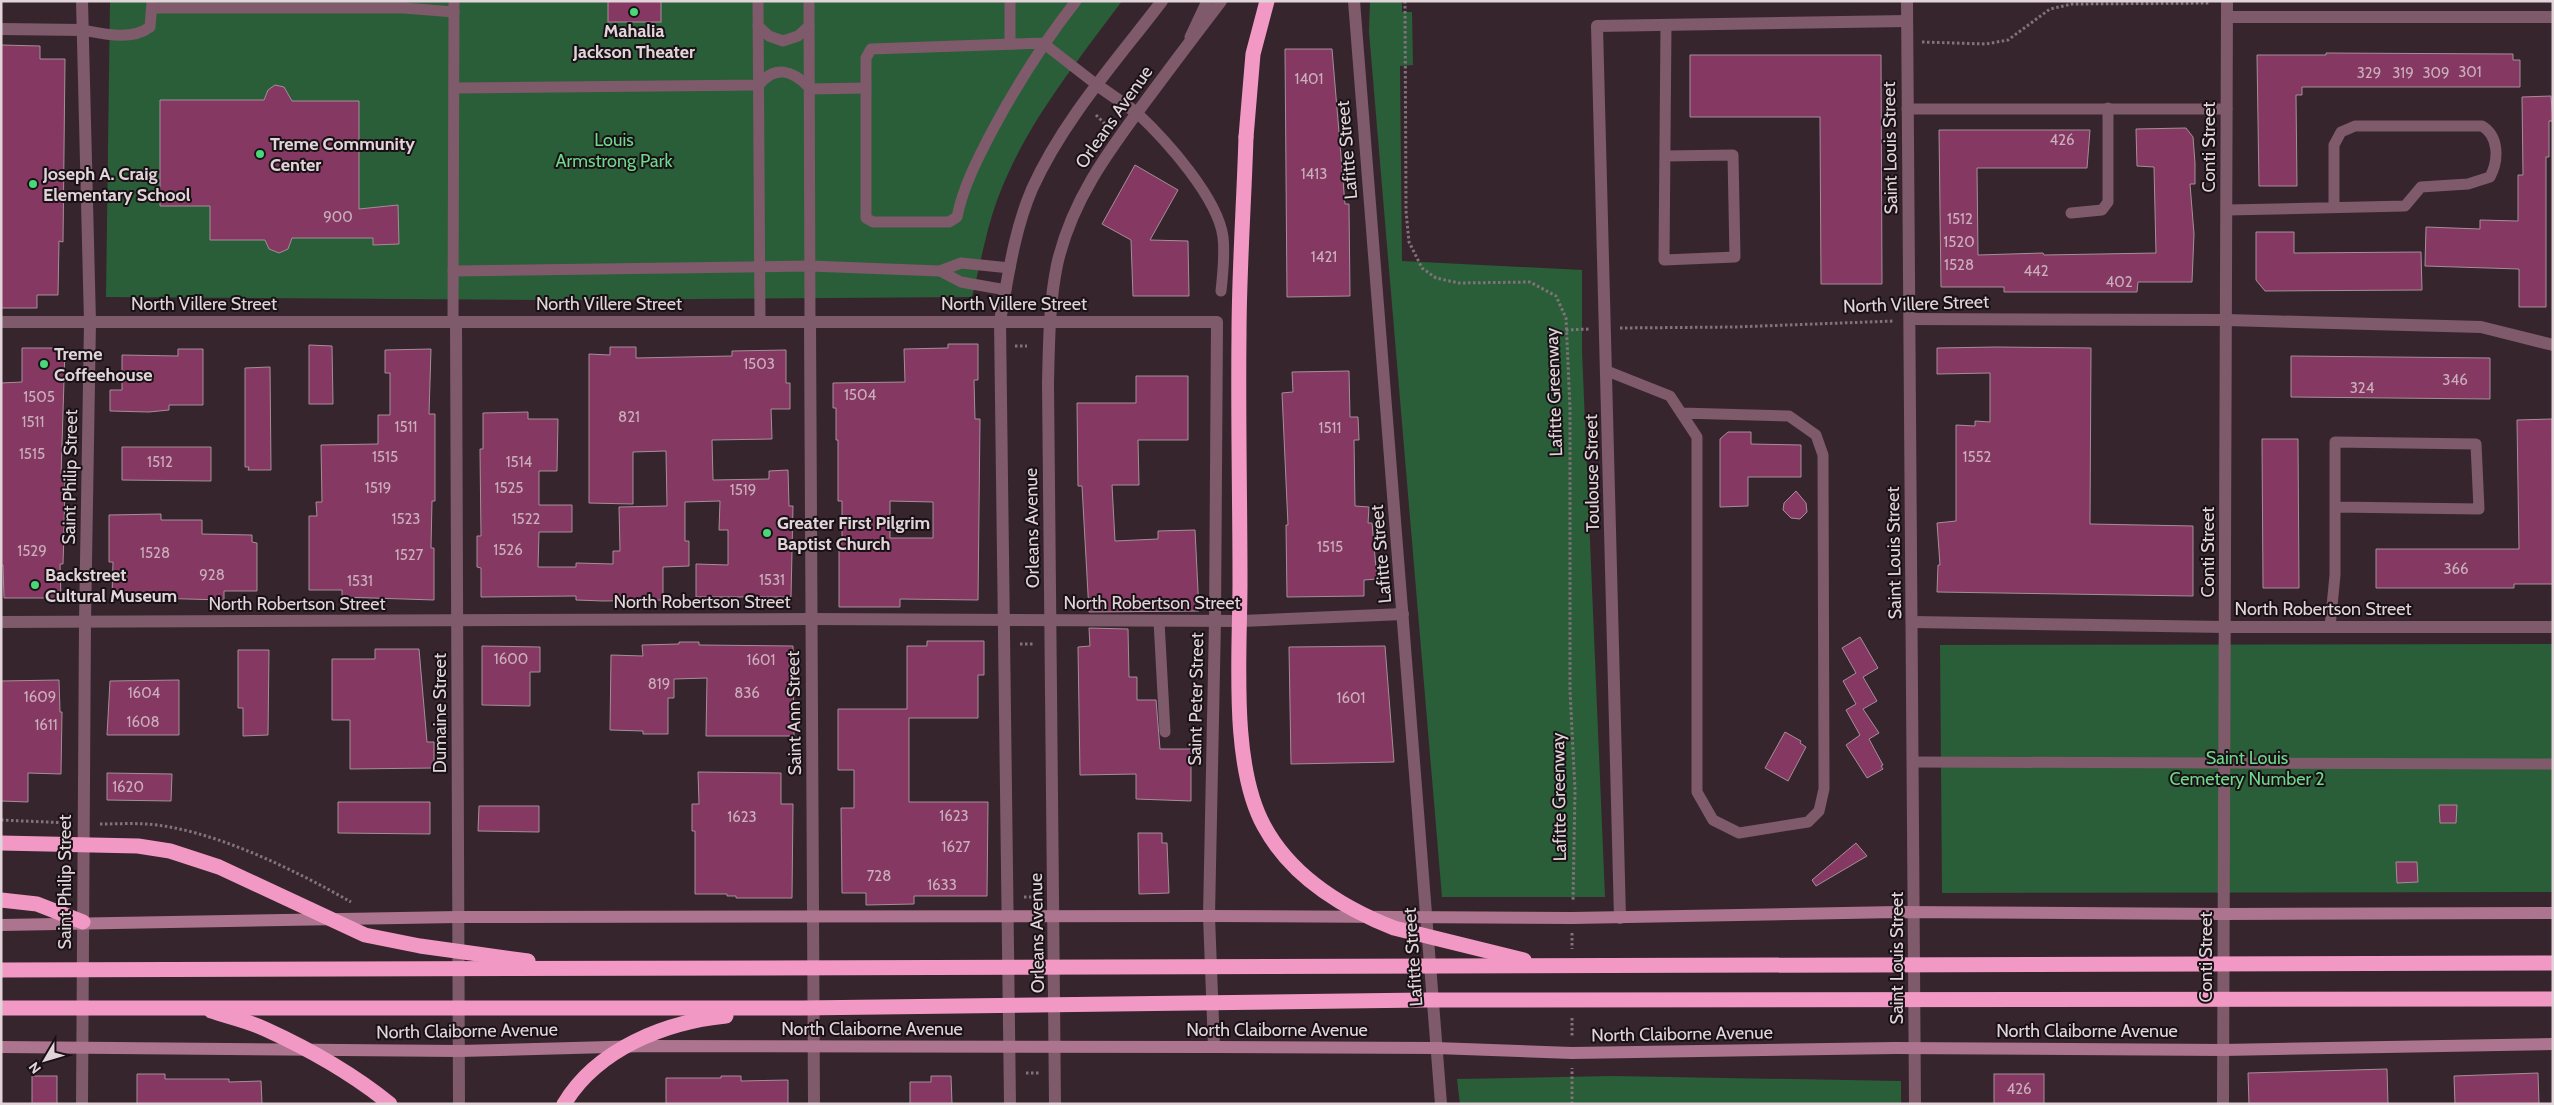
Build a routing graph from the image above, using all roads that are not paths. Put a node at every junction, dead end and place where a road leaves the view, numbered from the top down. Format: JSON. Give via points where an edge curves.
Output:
{"nodes":[{"id":1,"x":82,"y":1,"type":"edge"},
{"id":2,"x":758,"y":1,"type":"edge"},
{"id":3,"x":809,"y":1,"type":"edge"},
{"id":4,"x":1010,"y":1,"type":"edge"},
{"id":5,"x":1076,"y":1,"type":"edge"},
{"id":6,"x":1162,"y":1,"type":"edge"},
{"id":7,"x":1207,"y":1,"type":"edge"},
{"id":8,"x":1220,"y":1,"type":"edge"},
{"id":9,"x":1267,"y":1,"type":"edge"},
{"id":10,"x":1354,"y":1,"type":"edge"},
{"id":11,"x":1906,"y":1,"type":"edge"},
{"id":12,"x":2227,"y":2,"type":"edge"},
{"id":13,"x":152,"y":4,"type":"edge"},
{"id":14,"x":454,"y":7,"type":"edge"},
{"id":15,"x":2227,"y":17,"type":"junction"},
{"id":16,"x":2553,"y":17,"type":"edge"},
{"id":17,"x":1907,"y":21,"type":"junction"},
{"id":18,"x":1666,"y":25,"type":"junction"},
{"id":19,"x":758,"y":26,"type":"junction"},
{"id":20,"x":809,"y":26,"type":"junction"},
{"id":21,"x":1,"y":29,"type":"edge"},
{"id":22,"x":82,"y":30,"type":"junction"},
{"id":23,"x":1010,"y":44,"type":"junction"},
{"id":24,"x":1043,"y":44,"type":"junction"},
{"id":25,"x":1184,"y":50,"type":"junction"},
{"id":26,"x":758,"y":85,"type":"junction"},
{"id":27,"x":1097,"y":86,"type":"junction"},
{"id":28,"x":454,"y":88,"type":"junction"},
{"id":29,"x":809,"y":88,"type":"junction"},
{"id":30,"x":866,"y":88,"type":"junction"},
{"id":31,"x":1907,"y":108,"type":"junction"},
{"id":32,"x":2108,"y":108,"type":"junction"},
{"id":33,"x":2227,"y":109,"type":"junction"},
{"id":34,"x":1137,"y":113,"type":"junction"},
{"id":35,"x":1664,"y":156,"type":"junction"},
{"id":36,"x":2334,"y":207,"type":"junction"},
{"id":37,"x":2227,"y":210,"type":"junction"},
{"id":38,"x":2071,"y":213,"type":"dead end"},
{"id":39,"x":810,"y":266,"type":"junction"},
{"id":40,"x":759,"y":267,"type":"junction"},
{"id":41,"x":1010,"y":268,"type":"junction"},
{"id":42,"x":453,"y":271,"type":"junction"},
{"id":43,"x":940,"y":271,"type":"junction"},
{"id":44,"x":1006,"y":290,"type":"junction"},
{"id":45,"x":1221,"y":291,"type":"dead end"},
{"id":46,"x":1910,"y":320,"type":"junction"},
{"id":47,"x":2227,"y":320,"type":"junction"},
{"id":48,"x":1,"y":322,"type":"edge"},
{"id":49,"x":90,"y":322,"type":"junction"},
{"id":50,"x":455,"y":322,"type":"junction"},
{"id":51,"x":760,"y":322,"type":"junction"},
{"id":52,"x":810,"y":322,"type":"junction"},
{"id":53,"x":1000,"y":322,"type":"junction"},
{"id":54,"x":1049,"y":322,"type":"junction"},
{"id":55,"x":1218,"y":322,"type":"joint"},
{"id":56,"x":2553,"y":345,"type":"edge"},
{"id":57,"x":1607,"y":371,"type":"junction"},
{"id":58,"x":1681,"y":413,"type":"junction"},
{"id":59,"x":2336,"y":507,"type":"junction"},
{"id":60,"x":1403,"y":614,"type":"junction"},
{"id":61,"x":811,"y":619,"type":"junction"},
{"id":62,"x":1004,"y":620,"type":"junction"},
{"id":63,"x":1050,"y":620,"type":"junction"},
{"id":64,"x":457,"y":621,"type":"junction"},
{"id":65,"x":1159,"y":621,"type":"junction"},
{"id":66,"x":1215,"y":621,"type":"junction"},
{"id":67,"x":1,"y":622,"type":"edge"},
{"id":68,"x":85,"y":622,"type":"junction"},
{"id":69,"x":1912,"y":622,"type":"junction"},
{"id":70,"x":2225,"y":627,"type":"junction"},
{"id":71,"x":2330,"y":627,"type":"junction"},
{"id":72,"x":2553,"y":627,"type":"edge"},
{"id":73,"x":1165,"y":732,"type":"dead end"},
{"id":74,"x":1913,"y":762,"type":"junction"},
{"id":75,"x":2224,"y":764,"type":"junction"},
{"id":76,"x":2553,"y":764,"type":"edge"},
{"id":77,"x":1,"y":843,"type":"edge"},
{"id":78,"x":1,"y":900,"type":"edge"},
{"id":79,"x":1914,"y":912,"type":"junction"},
{"id":80,"x":2553,"y":913,"type":"edge"},
{"id":81,"x":2223,"y":914,"type":"junction"},
{"id":82,"x":1210,"y":916,"type":"junction"},
{"id":83,"x":458,"y":917,"type":"junction"},
{"id":84,"x":1008,"y":917,"type":"junction"},
{"id":85,"x":1054,"y":917,"type":"junction"},
{"id":86,"x":814,"y":918,"type":"junction"},
{"id":87,"x":1428,"y":918,"type":"junction"},
{"id":88,"x":1620,"y":918,"type":"junction"},
{"id":89,"x":83,"y":922,"type":"junction"},
{"id":90,"x":1,"y":925,"type":"edge"},
{"id":91,"x":2553,"y":963,"type":"edge"},
{"id":92,"x":1547,"y":966,"type":"junction"},
{"id":93,"x":581,"y":968,"type":"junction"},
{"id":94,"x":1,"y":970,"type":"edge"},
{"id":95,"x":2553,"y":1000,"type":"edge"},
{"id":96,"x":198,"y":1007,"type":"junction"},
{"id":97,"x":1,"y":1008,"type":"edge"},
{"id":98,"x":802,"y":1008,"type":"junction"},
{"id":99,"x":2553,"y":1044,"type":"edge"},
{"id":100,"x":1,"y":1047,"type":"edge"},
{"id":101,"x":82,"y":1047,"type":"junction"},
{"id":102,"x":814,"y":1047,"type":"junction"},
{"id":103,"x":1055,"y":1047,"type":"junction"},
{"id":104,"x":1214,"y":1047,"type":"junction"},
{"id":105,"x":1011,"y":1048,"type":"junction"},
{"id":106,"x":1436,"y":1048,"type":"junction"},
{"id":107,"x":1914,"y":1048,"type":"junction"},
{"id":108,"x":2223,"y":1050,"type":"junction"},
{"id":109,"x":459,"y":1051,"type":"junction"},
{"id":110,"x":82,"y":1104,"type":"edge"},
{"id":111,"x":390,"y":1104,"type":"edge"},
{"id":112,"x":459,"y":1104,"type":"edge"},
{"id":113,"x":564,"y":1104,"type":"edge"},
{"id":114,"x":814,"y":1104,"type":"edge"},
{"id":115,"x":1010,"y":1104,"type":"edge"},
{"id":116,"x":1055,"y":1104,"type":"edge"},
{"id":117,"x":1441,"y":1104,"type":"edge"},
{"id":118,"x":1915,"y":1104,"type":"edge"},
{"id":119,"x":2223,"y":1104,"type":"edge"}],
"edges":[{"from":1,"to":22,"type":"street","name":"Saint Philip Street"},
{"from":2,"to":19,"type":"lane"},
{"from":3,"to":20,"type":"lane"},
{"from":4,"to":23,"type":"lane"},
{"from":5,"to":24,"type":"lane"},
{"from":6,"to":27,"type":"street","name":"Orleans Avenue"},
{"from":7,"to":25,"type":"lane"},
{"from":8,"to":25,"type":"street","name":"Orleans Avenue"},
{"from":9,"to":92,"type":"highway","bridge":true,"via":[[1253,54],[1246,137],[1238,335],[1241,719],[1252,798],[1264,826],[1283,856],[1301,874],[1376,921]]},
{"from":10,"to":60,"type":"street","name":"Lafitte Street"},
{"from":11,"to":17,"type":"street","name":"Saint Louis Street"},
{"from":12,"to":15,"type":"street","name":"Conti Street"},
{"from":13,"to":14,"type":"lane"},
{"from":13,"to":22,"type":"lane","via":[[150,27],[143,32],[106,35]]},
{"from":14,"to":28,"type":"lane"},
{"from":15,"to":16,"type":"street"},
{"from":15,"to":33,"type":"street","name":"Conti Street"},
{"from":17,"to":18,"type":"street"},
{"from":17,"to":31,"type":"street","name":"Saint Louis Street"},
{"from":18,"to":35,"type":"lane"},
{"from":18,"to":57,"type":"street","name":"Toulouse Street","via":[[1597,26]]},
{"from":19,"to":20,"type":"lane","via":[[769,36],[783,41],[798,36]]},
{"from":19,"to":26,"type":"lane"},
{"from":20,"to":29,"type":"lane"},
{"from":21,"to":22,"type":"street"},
{"from":22,"to":49,"type":"street","name":"Saint Philip Street"},
{"from":23,"to":24,"type":"lane"},
{"from":23,"to":30,"type":"lane","via":[[871,48],[866,58]]},
{"from":24,"to":27,"type":"lane"},
{"from":24,"to":30,"type":"lane","via":[[1012,93],[972,170],[957,217],[949,222],[873,222],[866,218]]},
{"from":25,"to":34,"type":"street","name":"Orleans Avenue"},
{"from":26,"to":28,"type":"lane"},
{"from":26,"to":29,"type":"lane","via":[[768,75],[783,70],[797,76]]},
{"from":26,"to":40,"type":"lane"},
{"from":27,"to":34,"type":"street"},
{"from":27,"to":41,"type":"street","name":"Orleans Avenue","via":[[1058,142],[1032,188],[1015,237]]},
{"from":28,"to":42,"type":"lane"},
{"from":29,"to":30,"type":"lane"},
{"from":29,"to":39,"type":"lane"},
{"from":31,"to":32,"type":"lane"},
{"from":31,"to":46,"type":"street","name":"Saint Louis Street"},
{"from":32,"to":33,"type":"lane"},
{"from":32,"to":38,"type":"lane","via":[[2108,202],[2102,210]]},
{"from":33,"to":37,"type":"street","name":"Conti Street"},
{"from":34,"to":45,"type":"lane","via":[[1161,135],[1216,210],[1223,236]]},
{"from":34,"to":54,"type":"street","name":"Orleans Avenue","via":[[1104,157],[1070,222],[1057,265]]},
{"from":35,"to":35,"type":"lane","via":[[1664,260],[1735,257],[1733,155]]},
{"from":36,"to":36,"type":"lane","via":[[2405,206],[2421,188],[2468,184],[2490,177],[2495,168],[2495,139],[2482,126],[2354,126],[2342,132],[2334,145]]},
{"from":36,"to":37,"type":"lane"},
{"from":37,"to":47,"type":"street","name":"Conti Street"},
{"from":39,"to":40,"type":"lane"},
{"from":39,"to":43,"type":"lane"},
{"from":39,"to":52,"type":"lane"},
{"from":40,"to":42,"type":"lane"},
{"from":40,"to":51,"type":"lane"},
{"from":41,"to":43,"type":"lane","via":[[960,263]]},
{"from":41,"to":44,"type":"street","name":"Orleans Avenue"},
{"from":42,"to":50,"type":"lane"},
{"from":43,"to":44,"type":"lane","via":[[961,282]]},
{"from":44,"to":53,"type":"street","name":"Orleans Avenue"},
{"from":46,"to":47,"type":"street","name":"North Villere Street"},
{"from":46,"to":69,"type":"street","name":"Saint Louis Street"},
{"from":47,"to":56,"type":"street","name":"North Villere Street","via":[[2482,327]]},
{"from":47,"to":70,"type":"street","name":"Conti Street"},
{"from":48,"to":49,"type":"street","name":"North Villere Street"},
{"from":49,"to":50,"type":"street","name":"North Villere Street"},
{"from":49,"to":68,"type":"street","name":"Saint Philip Street"},
{"from":50,"to":51,"type":"street","name":"North Villere Street"},
{"from":50,"to":64,"type":"street","name":"Dumaine Street"},
{"from":51,"to":52,"type":"street","name":"North Villere Street"},
{"from":52,"to":53,"type":"street","name":"North Villere Street"},
{"from":52,"to":61,"type":"street","name":"Saint Ann Street"},
{"from":53,"to":54,"type":"street","name":"North Villere Street"},
{"from":53,"to":62,"type":"street","name":"Orleans Avenue"},
{"from":54,"to":55,"type":"street","name":"North Villere Street"},
{"from":54,"to":63,"type":"street","name":"Orleans Avenue"},
{"from":55,"to":66,"type":"street","name":"Saint Peter Street"},
{"from":57,"to":58,"type":"lane","via":[[1670,396]]},
{"from":57,"to":88,"type":"street","name":"Toulouse Street"},
{"from":58,"to":58,"type":"lane","via":[[1697,437],[1697,792],[1713,820],[1739,832],[1808,822],[1819,811],[1824,790],[1823,455],[1816,435],[1789,416]]},
{"from":59,"to":59,"type":"lane","via":[[2335,442],[2476,444],[2479,509]]},
{"from":59,"to":71,"type":"lane"},
{"from":60,"to":66,"type":"street","name":"North Robertson Street"},
{"from":60,"to":87,"type":"street","name":"Lafitte Street"},
{"from":61,"to":62,"type":"street","name":"North Robertson Street"},
{"from":61,"to":64,"type":"street","name":"North Robertson Street"},
{"from":61,"to":86,"type":"street","name":"Saint Ann Street"},
{"from":62,"to":63,"type":"street","name":"North Robertson Street"},
{"from":62,"to":84,"type":"street","name":"Orleans Avenue"},
{"from":63,"to":65,"type":"street","name":"North Robertson Street"},
{"from":63,"to":85,"type":"street","name":"Orleans Avenue"},
{"from":64,"to":68,"type":"street","name":"North Robertson Street"},
{"from":64,"to":83,"type":"street","name":"Dumaine Street"},
{"from":65,"to":66,"type":"street","name":"North Robertson Street"},
{"from":65,"to":73,"type":"lane"},
{"from":66,"to":82,"type":"street","name":"Saint Peter Street"},
{"from":67,"to":68,"type":"street","name":"North Robertson Street"},
{"from":68,"to":89,"type":"street","name":"Saint Philip Street"},
{"from":69,"to":70,"type":"street","name":"North Robertson Street"},
{"from":69,"to":74,"type":"street","name":"Saint Louis Street"},
{"from":70,"to":71,"type":"street","name":"North Robertson Street"},
{"from":70,"to":75,"type":"street","name":"Conti Street"},
{"from":71,"to":72,"type":"street","name":"North Robertson Street"},
{"from":74,"to":75,"type":"lane"},
{"from":74,"to":79,"type":"street","name":"Saint Louis Street"},
{"from":75,"to":76,"type":"lane"},
{"from":75,"to":81,"type":"street","name":"Conti Street"},
{"from":77,"to":93,"type":"highway","bridge":true,"via":[[129,846],[170,851],[219,867],[365,934],[420,946]]},
{"from":78,"to":89,"type":"highway","via":[[37,904]]},
{"from":79,"to":81,"type":"main road"},
{"from":79,"to":88,"type":"main road"},
{"from":79,"to":107,"type":"street","name":"Saint Louis Street"},
{"from":80,"to":81,"type":"main road"},
{"from":81,"to":108,"type":"street","name":"Conti Street"},
{"from":82,"to":85,"type":"main road"},
{"from":82,"to":87,"type":"main road"},
{"from":82,"to":104,"type":"street","name":"Saint Peter Street"},
{"from":83,"to":86,"type":"main road"},
{"from":83,"to":89,"type":"main road"},
{"from":83,"to":109,"type":"street","name":"Dumaine Street"},
{"from":84,"to":85,"type":"main road"},
{"from":84,"to":86,"type":"main road"},
{"from":84,"to":105,"type":"street","name":"Orleans Avenue"},
{"from":85,"to":103,"type":"street","name":"Orleans Avenue"},
{"from":86,"to":102,"type":"street","name":"Saint Ann Street"},
{"from":87,"to":88,"type":"main road"},
{"from":87,"to":106,"type":"street","name":"Lafitte Street"},
{"from":89,"to":90,"type":"main road"},
{"from":89,"to":101,"type":"street","name":"Saint Philip Street"},
{"from":91,"to":92,"type":"highway","bridge":true},
{"from":92,"to":93,"type":"highway","bridge":true},
{"from":93,"to":94,"type":"highway","bridge":true},
{"from":95,"to":98,"type":"highway","bridge":true,"via":[[1424,1000]]},
{"from":96,"to":97,"type":"highway","bridge":true},
{"from":96,"to":98,"type":"highway","bridge":true},
{"from":96,"to":111,"type":"highway","bridge":true,"via":[[264,1029],[330,1063]]},
{"from":98,"to":113,"type":"highway","bridge":true,"via":[[709,1018],[633,1042],[590,1072]]},
{"from":99,"to":108,"type":"main road","name":"North Claiborne Avenue"},
{"from":100,"to":101,"type":"main road","name":"North Claiborne Avenue"},
{"from":101,"to":109,"type":"main road","name":"North Claiborne Avenue"},
{"from":101,"to":110,"type":"street","name":"Saint Philip Street"},
{"from":102,"to":105,"type":"main road","name":"North Claiborne Avenue"},
{"from":102,"to":109,"type":"main road","name":"North Claiborne Avenue","via":[[646,1046]]},
{"from":102,"to":114,"type":"street","name":"Saint Ann Street"},
{"from":103,"to":104,"type":"main road","name":"North Claiborne Avenue"},
{"from":103,"to":105,"type":"main road","name":"North Claiborne Avenue"},
{"from":103,"to":116,"type":"street","name":"Orleans Avenue"},
{"from":104,"to":106,"type":"main road","name":"North Claiborne Avenue"},
{"from":105,"to":115,"type":"street","name":"Orleans Avenue"},
{"from":106,"to":107,"type":"main road","name":"North Claiborne Avenue","via":[[1572,1053]]},
{"from":106,"to":117,"type":"street","name":"Lafitte Street"},
{"from":107,"to":108,"type":"main road","name":"North Claiborne Avenue"},
{"from":107,"to":118,"type":"street","name":"Saint Louis Street"},
{"from":108,"to":119,"type":"street","name":"Conti Street"},
{"from":109,"to":112,"type":"street","name":"Dumaine Street"}]}
